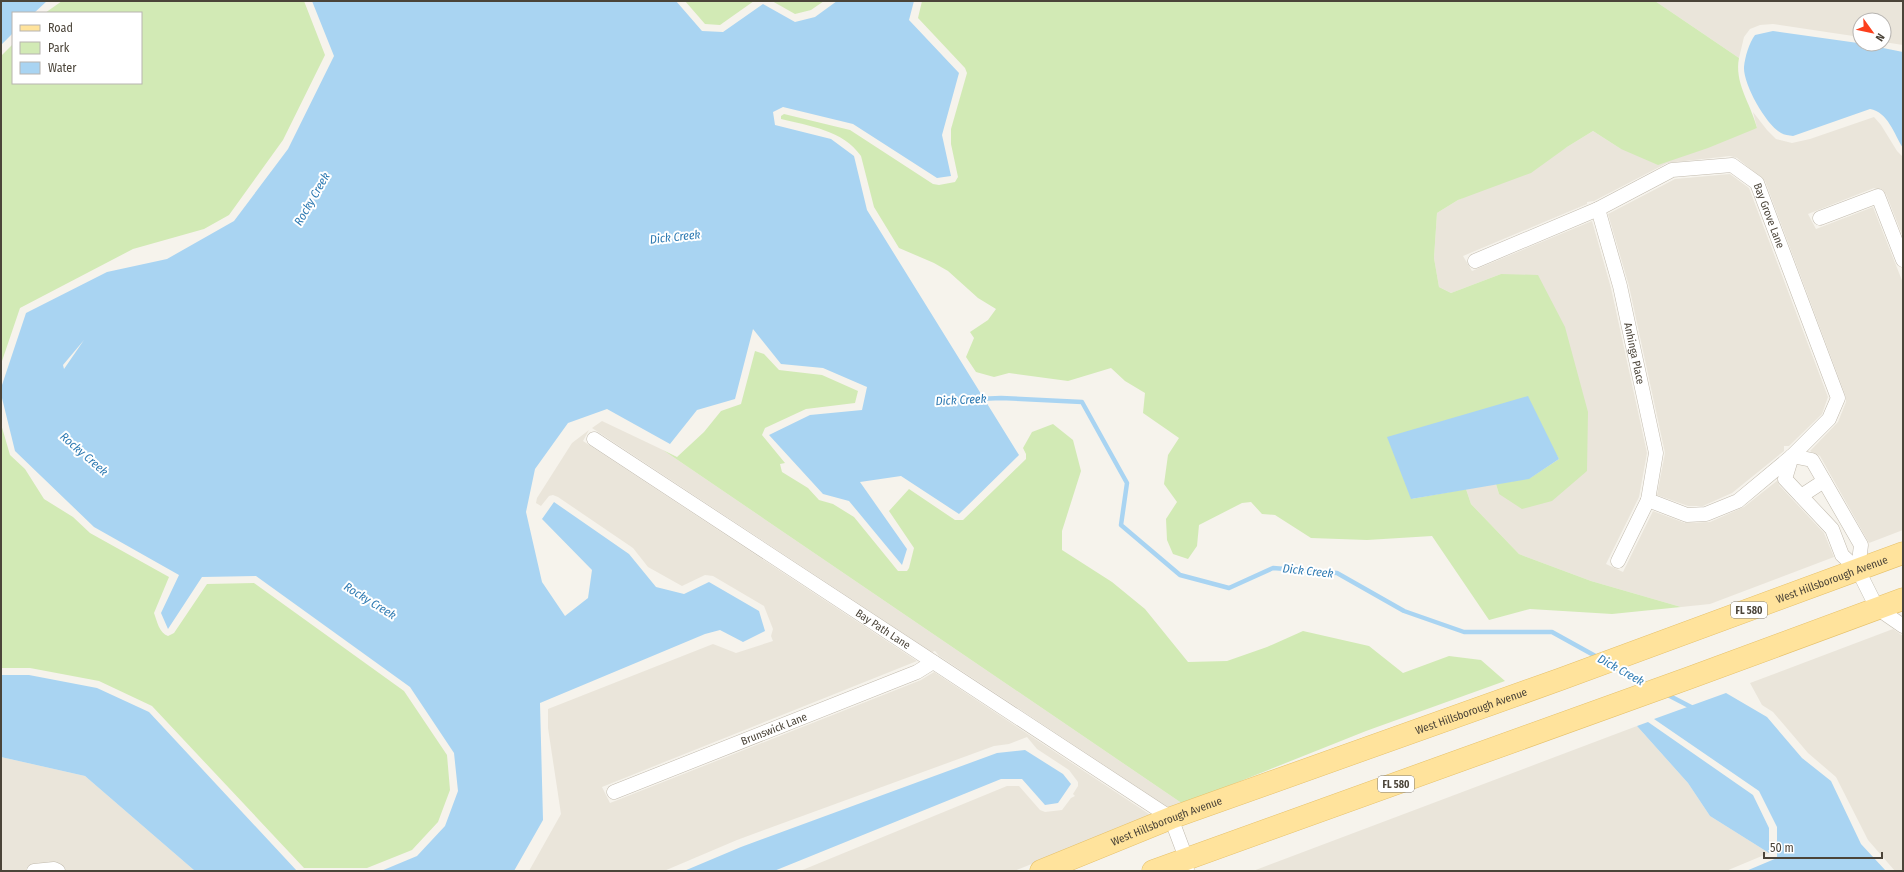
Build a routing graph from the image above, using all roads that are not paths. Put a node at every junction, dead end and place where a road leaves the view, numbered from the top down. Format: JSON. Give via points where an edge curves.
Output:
{"nodes":[{"id":1,"x":1598,"y":210,"type":"junction"},
{"id":2,"x":1820,"y":218,"type":"dead end"},
{"id":3,"x":1903,"y":260,"type":"edge"},
{"id":4,"x":1475,"y":261,"type":"dead end"},
{"id":5,"x":594,"y":440,"type":"dead end"},
{"id":6,"x":1792,"y":456,"type":"junction"},
{"id":7,"x":1824,"y":481,"type":"junction"},
{"id":8,"x":1801,"y":496,"type":"junction"},
{"id":9,"x":1648,"y":500,"type":"junction"},
{"id":10,"x":1903,"y":553,"type":"edge"},
{"id":11,"x":1618,"y":560,"type":"dead end"},
{"id":12,"x":1858,"y":570,"type":"junction"},
{"id":13,"x":1903,"y":599,"type":"edge"},
{"id":14,"x":1877,"y":608,"type":"junction"},
{"id":15,"x":1903,"y":626,"type":"edge"},
{"id":16,"x":933,"y":662,"type":"junction"},
{"id":17,"x":614,"y":792,"type":"dead end"},
{"id":18,"x":1171,"y":818,"type":"junction"},
{"id":19,"x":1186,"y":865,"type":"edge"},
{"id":20,"x":34,"y":871,"type":"edge"},
{"id":21,"x":58,"y":871,"type":"edge"},
{"id":22,"x":1041,"y":871,"type":"edge"},
{"id":23,"x":1153,"y":871,"type":"edge"}],
"edges":[{"from":1,"to":4,"type":"street","name":"Bay Grove Lane"},
{"from":1,"to":6,"type":"street","name":"Bay Grove Lane","via":[[1672,170],[1732,165],[1756,183],[1838,398],[1829,419]]},
{"from":1,"to":9,"type":"street","name":"Anhinga Place","via":[[1620,286],[1656,453]]},
{"from":2,"to":3,"type":"street","via":[[1878,196]]},
{"from":5,"to":16,"type":"street","name":"Bay Path Lane"},
{"from":6,"to":7,"type":"street","via":[[1812,460]]},
{"from":6,"to":8,"type":"street","name":"Bay Grove Lane","via":[[1785,480]]},
{"from":6,"to":9,"type":"street","via":[[1738,501],[1706,514],[1687,515]]},
{"from":7,"to":8,"type":"street"},
{"from":7,"to":12,"type":"street","via":[[1861,545]]},
{"from":8,"to":12,"type":"street","name":"Bay Grove Lane","via":[[1832,529],[1842,555]]},
{"from":9,"to":11,"type":"street","name":"Anhinga Place"},
{"from":10,"to":12,"type":"main road","name":"West Hillsborough Avenue","number":"FL 580"},
{"from":12,"to":14,"type":"street"},
{"from":12,"to":18,"type":"main road","name":"West Hillsborough Avenue","number":"FL 580"},
{"from":13,"to":14,"type":"main road","number":"FL 580"},
{"from":14,"to":15,"type":"street"},
{"from":14,"to":19,"type":"main road","number":"FL 580"},
{"from":16,"to":17,"type":"street","name":"Brunswick Lane","via":[[917,672]]},
{"from":16,"to":18,"type":"street","name":"Bay Path Lane"},
{"from":18,"to":19,"type":"street"},
{"from":18,"to":22,"type":"main road","name":"West Hillsborough Avenue","number":"FL 580"},
{"from":19,"to":23,"type":"main road","number":"FL 580"},
{"from":20,"to":21,"type":"street"}]}
